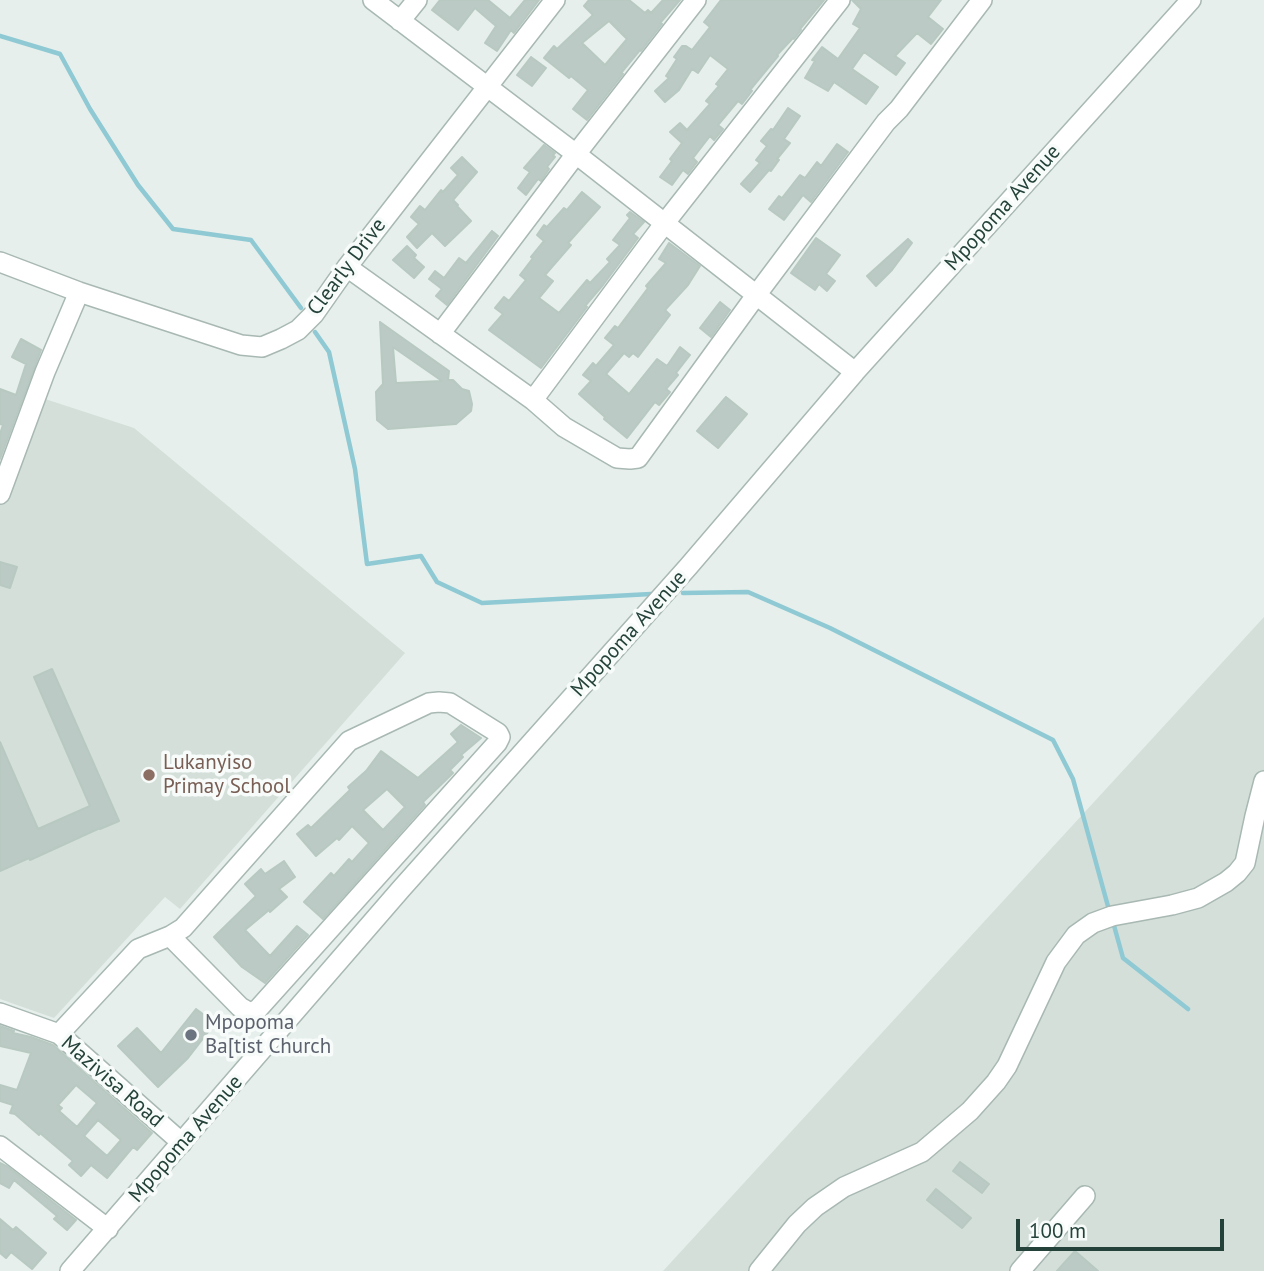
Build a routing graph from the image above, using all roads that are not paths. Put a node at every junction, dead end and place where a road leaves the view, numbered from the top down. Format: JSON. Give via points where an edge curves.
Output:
{"nodes":[{"id":1,"x":373,"y":0,"type":"edge"},
{"id":2,"x":417,"y":0,"type":"edge"},
{"id":3,"x":555,"y":0,"type":"edge"},
{"id":4,"x":696,"y":0,"type":"edge"},
{"id":5,"x":840,"y":0,"type":"edge"},
{"id":6,"x":982,"y":0,"type":"edge"},
{"id":7,"x":1191,"y":0,"type":"edge"},
{"id":8,"x":400,"y":21,"type":"junction"},
{"id":9,"x":486,"y":87,"type":"junction"},
{"id":10,"x":576,"y":154,"type":"junction"},
{"id":11,"x":664,"y":224,"type":"junction"},
{"id":12,"x":0,"y":262,"type":"edge"},
{"id":13,"x":347,"y":267,"type":"junction"},
{"id":14,"x":79,"y":292,"type":"junction"},
{"id":15,"x":757,"y":294,"type":"junction"},
{"id":16,"x":440,"y":334,"type":"junction"},
{"id":17,"x":855,"y":372,"type":"junction"},
{"id":18,"x":533,"y":400,"type":"junction"},
{"id":19,"x":0,"y":494,"type":"edge"},
{"id":20,"x":1264,"y":780,"type":"edge"},
{"id":21,"x":170,"y":936,"type":"junction"},
{"id":22,"x":0,"y":1013,"type":"edge"},
{"id":23,"x":59,"y":1034,"type":"junction"},
{"id":24,"x":182,"y":1143,"type":"junction"},
{"id":25,"x":0,"y":1146,"type":"edge"},
{"id":26,"x":1085,"y":1196,"type":"dead end"},
{"id":27,"x":108,"y":1229,"type":"junction"},
{"id":28,"x":70,"y":1271,"type":"edge"},
{"id":29,"x":759,"y":1271,"type":"edge"},
{"id":30,"x":1020,"y":1271,"type":"edge"}],
"edges":[{"from":1,"to":8,"type":"street"},
{"from":2,"to":8,"type":"street"},
{"from":3,"to":9,"type":"street","name":"Clearly Drive"},
{"from":4,"to":10,"type":"street"},
{"from":5,"to":11,"type":"street"},
{"from":6,"to":15,"type":"street"},
{"from":7,"to":17,"type":"street","name":"Mpopoma Avenue"},
{"from":8,"to":9,"type":"street"},
{"from":9,"to":10,"type":"street"},
{"from":9,"to":13,"type":"street","name":"Clearly Drive"},
{"from":10,"to":11,"type":"street"},
{"from":10,"to":16,"type":"street"},
{"from":11,"to":15,"type":"street"},
{"from":11,"to":18,"type":"street"},
{"from":12,"to":14,"type":"street","name":"Clearly Drive"},
{"from":13,"to":14,"type":"street","name":"Clearly Drive","via":[[299,330],[262,346],[230,342]]},
{"from":13,"to":16,"type":"street"},
{"from":14,"to":19,"type":"street"},
{"from":15,"to":17,"type":"street"},
{"from":15,"to":18,"type":"street","via":[[638,458],[617,458],[564,427]]},
{"from":16,"to":18,"type":"street"},
{"from":17,"to":24,"type":"street","name":"Mpopoma Avenue"},
{"from":20,"to":29,"type":"street","via":[[1245,863],[1237,873],[1198,898],[1112,916],[1076,935],[1056,962],[1007,1066],[970,1111],[922,1152],[844,1187],[815,1207]]},
{"from":21,"to":21,"type":"street","via":[[183,928],[349,741],[439,702],[498,733],[497,743],[253,1012],[240,1007]]},
{"from":21,"to":23,"type":"street","via":[[138,949]]},
{"from":22,"to":23,"type":"street","name":"Mazivisa Road"},
{"from":23,"to":24,"type":"street","name":"Mazivisa Road"},
{"from":24,"to":27,"type":"street","name":"Mpopoma Avenue"},
{"from":25,"to":27,"type":"street"},
{"from":26,"to":30,"type":"street"},
{"from":27,"to":28,"type":"street","name":"Mpopoma Avenue"}]}
